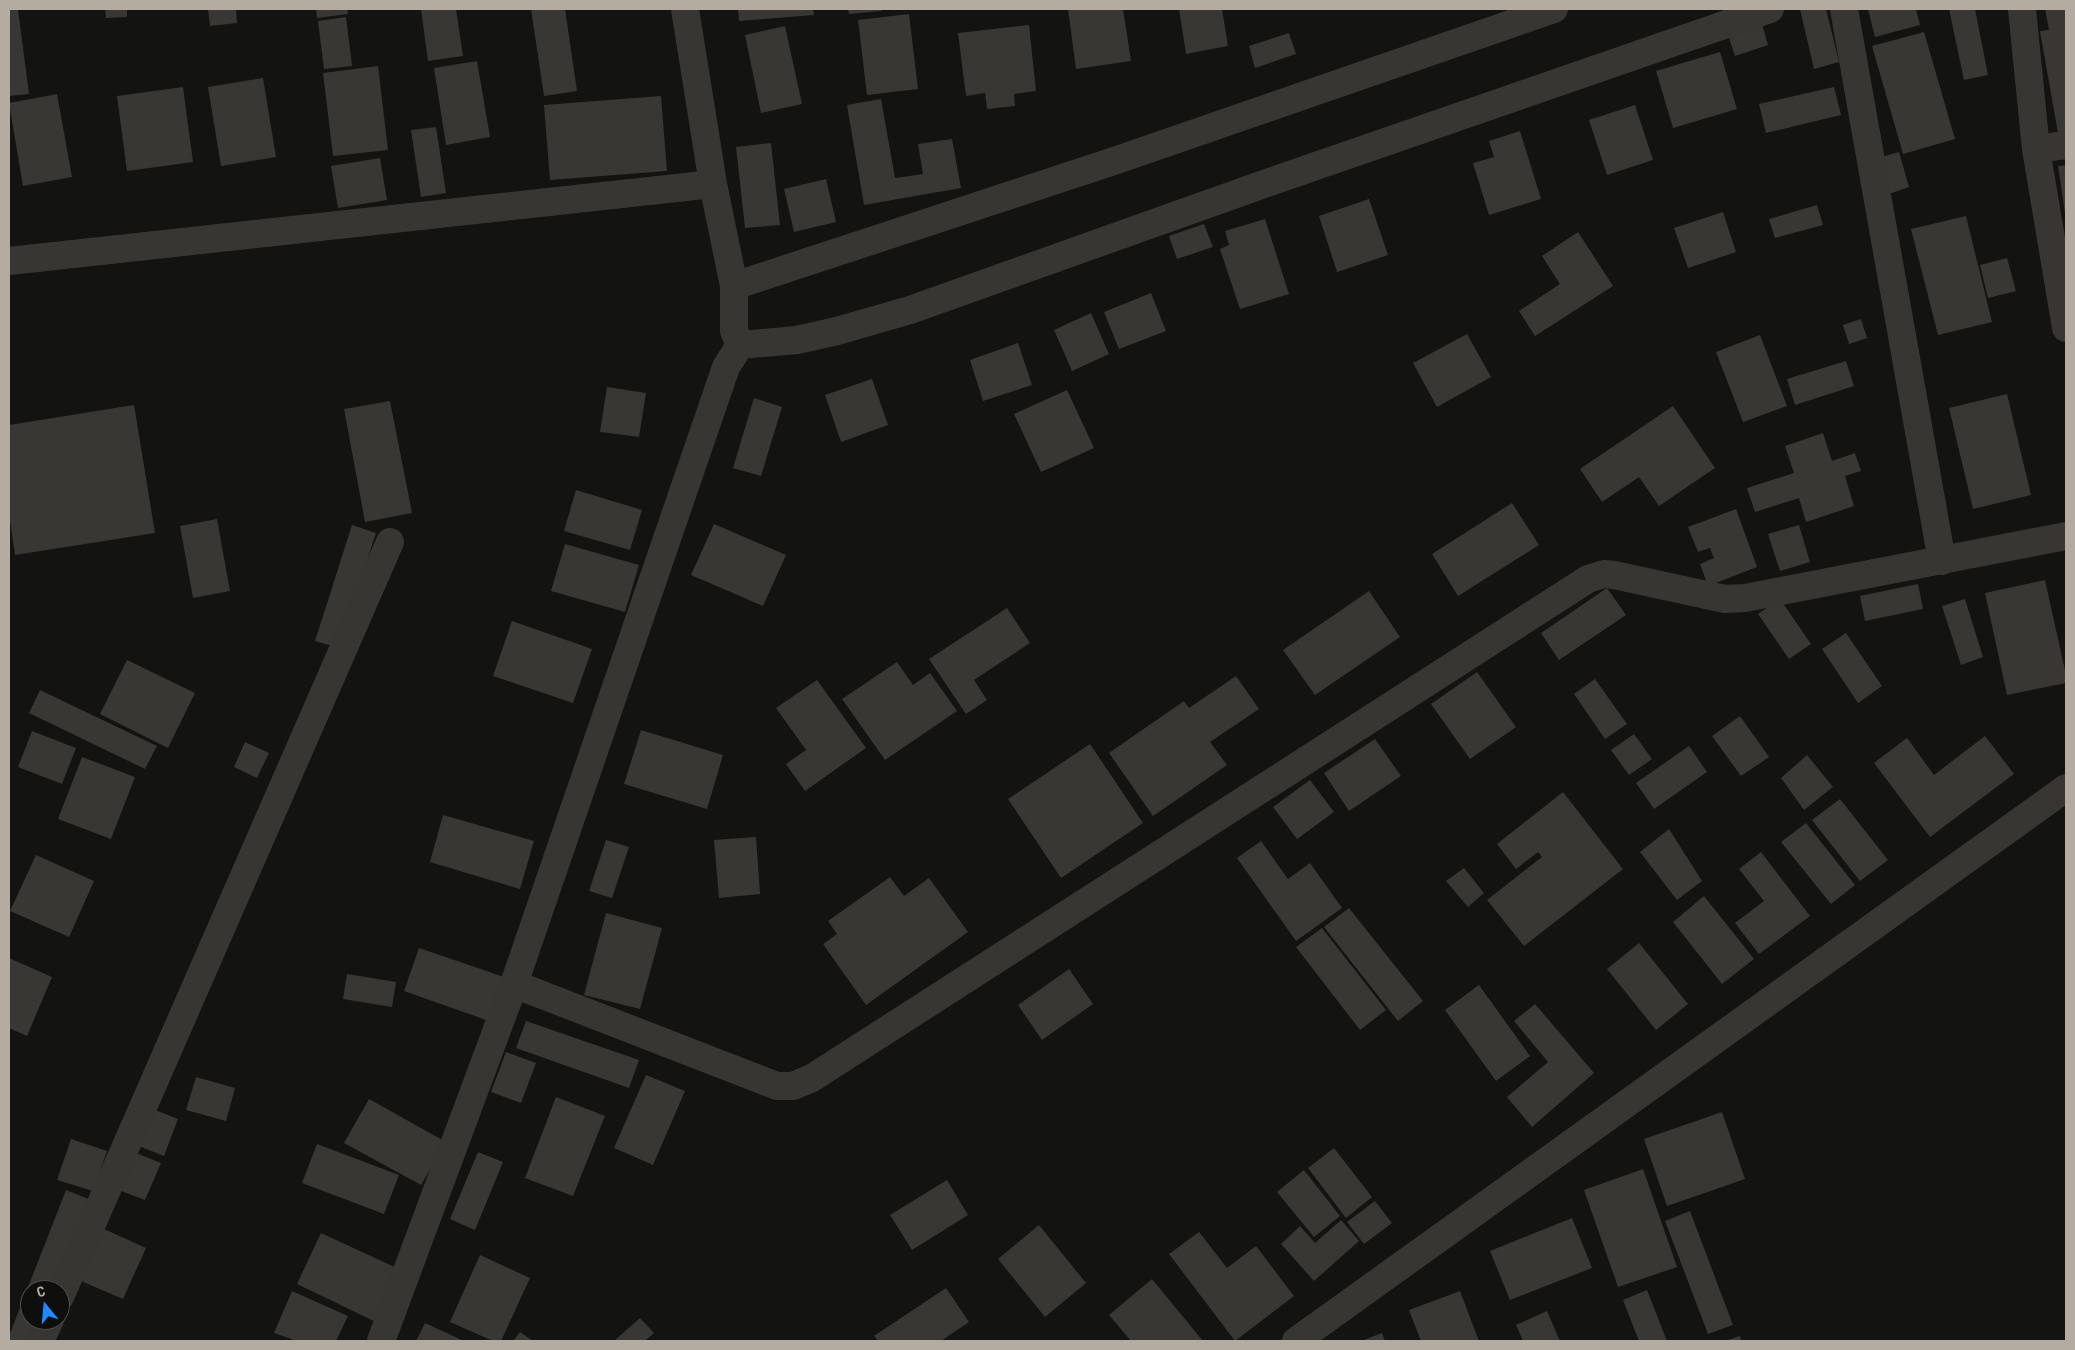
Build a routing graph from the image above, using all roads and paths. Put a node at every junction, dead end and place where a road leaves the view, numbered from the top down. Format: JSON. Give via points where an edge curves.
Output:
{"nodes":[{"id":1,"x":686,"y":9,"type":"edge"},
{"id":2,"x":1554,"y":9,"type":"edge"},
{"id":3,"x":1770,"y":9,"type":"edge"},
{"id":4,"x":1844,"y":9,"type":"edge"},
{"id":5,"x":2022,"y":9,"type":"edge"},
{"id":6,"x":2066,"y":145,"type":"edge"},
{"id":7,"x":2036,"y":149,"type":"junction"},
{"id":8,"x":713,"y":184,"type":"junction"},
{"id":9,"x":9,"y":261,"type":"edge"},
{"id":10,"x":734,"y":286,"type":"junction"},
{"id":11,"x":2066,"y":328,"type":"edge"},
{"id":12,"x":740,"y":344,"type":"junction"},
{"id":13,"x":2066,"y":536,"type":"edge"},
{"id":14,"x":390,"y":542,"type":"dead end"},
{"id":15,"x":1942,"y":561,"type":"junction"},
{"id":16,"x":2066,"y":788,"type":"edge"},
{"id":17,"x":514,"y":984,"type":"junction"},
{"id":18,"x":67,"y":1280,"type":"edge"},
{"id":19,"x":381,"y":1341,"type":"edge"},
{"id":20,"x":1296,"y":1341,"type":"edge"}],
"edges":[{"from":1,"to":8,"type":"street"},
{"from":2,"to":10,"type":"street","via":[[1117,160]]},
{"from":3,"to":12,"type":"street","via":[[910,310],[797,340]]},
{"from":4,"to":15,"type":"street"},
{"from":5,"to":7,"type":"street"},
{"from":6,"to":7,"type":"street"},
{"from":7,"to":11,"type":"street"},
{"from":8,"to":9,"type":"street"},
{"from":8,"to":10,"type":"street"},
{"from":10,"to":12,"type":"street","via":[[734,331]]},
{"from":12,"to":17,"type":"street","via":[[726,367]]},
{"from":13,"to":15,"type":"street"},
{"from":14,"to":18,"type":"street"},
{"from":15,"to":17,"type":"street","via":[[1745,598],[1725,598],[1614,575],[1604,574],[1588,579],[829,1067],[793,1086],[777,1086]]},
{"from":16,"to":20,"type":"street"},
{"from":17,"to":19,"type":"street"}]}
